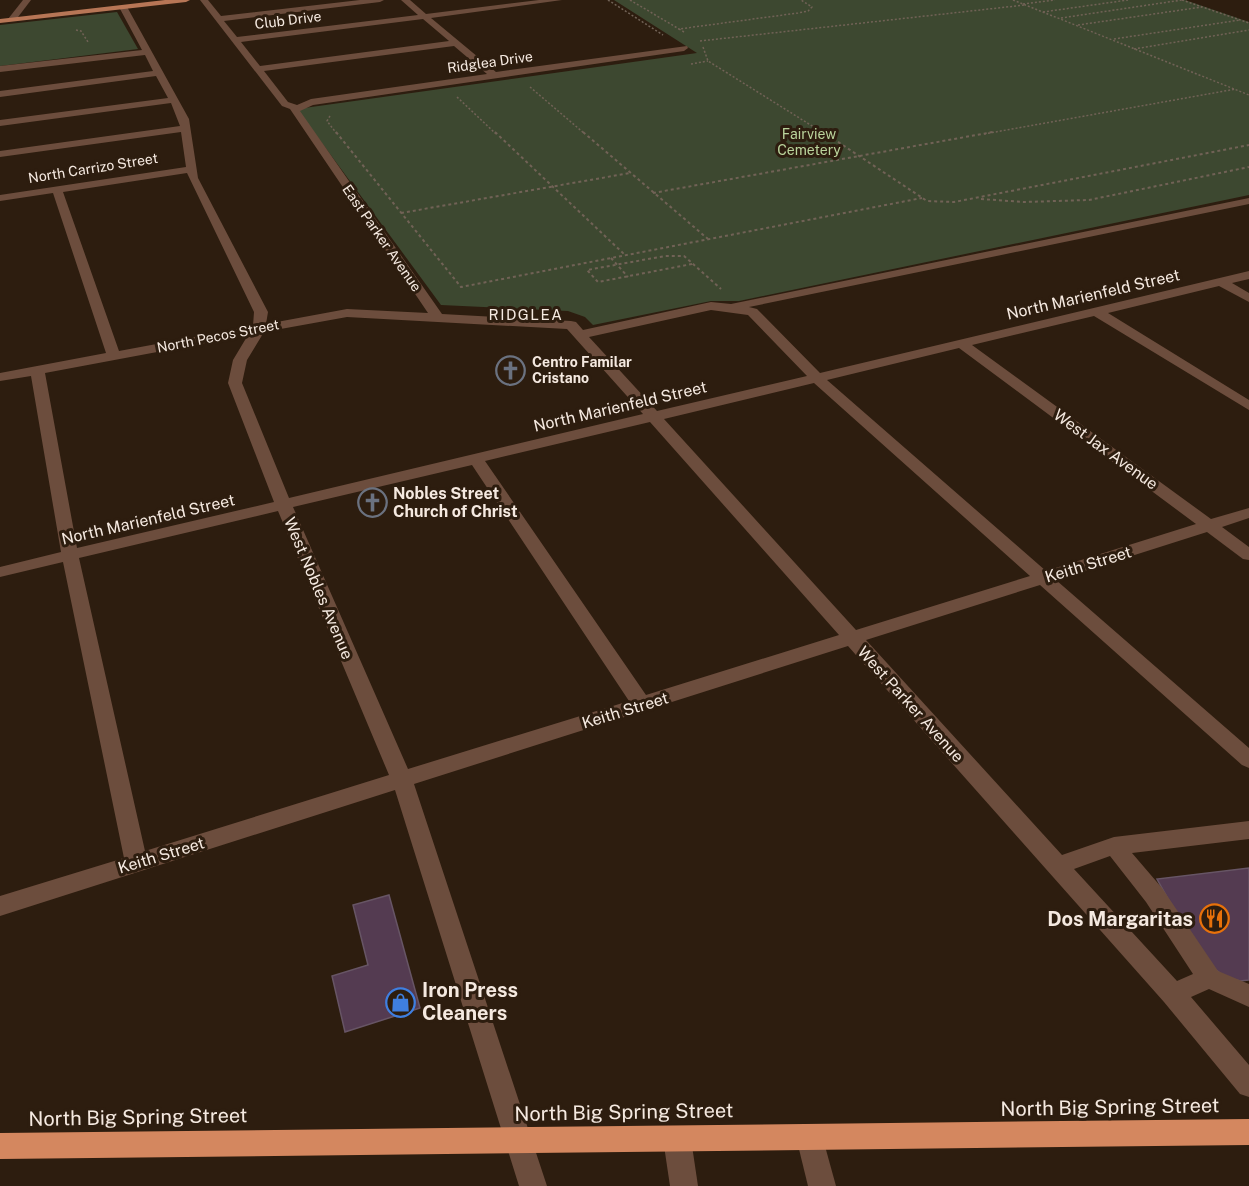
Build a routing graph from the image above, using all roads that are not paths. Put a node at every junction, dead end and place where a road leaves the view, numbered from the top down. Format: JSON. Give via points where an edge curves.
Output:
{"nodes":[{"id":1,"x":27,"y":0,"type":"edge"},
{"id":2,"x":186,"y":0,"type":"edge"},
{"id":3,"x":204,"y":0,"type":"edge"},
{"id":4,"x":380,"y":0,"type":"edge"},
{"id":5,"x":405,"y":0,"type":"edge"},
{"id":6,"x":558,"y":0,"type":"edge"},
{"id":7,"x":115,"y":5,"type":"edge"},
{"id":8,"x":425,"y":16,"type":"junction"},
{"id":9,"x":12,"y":19,"type":"junction"},
{"id":10,"x":219,"y":19,"type":"junction"},
{"id":11,"x":0,"y":21,"type":"edge"},
{"id":12,"x":235,"y":40,"type":"junction"},
{"id":13,"x":456,"y":44,"type":"junction"},
{"id":14,"x":684,"y":48,"type":"road end"},
{"id":15,"x":146,"y":51,"type":"junction"},
{"id":16,"x":0,"y":69,"type":"edge"},
{"id":17,"x":258,"y":69,"type":"junction"},
{"id":18,"x":158,"y":73,"type":"junction"},
{"id":19,"x":494,"y":75,"type":"junction"},
{"id":20,"x":0,"y":94,"type":"edge"},
{"id":21,"x":172,"y":100,"type":"junction"},
{"id":22,"x":298,"y":107,"type":"junction"},
{"id":23,"x":0,"y":123,"type":"edge"},
{"id":24,"x":185,"y":128,"type":"junction"},
{"id":25,"x":0,"y":154,"type":"edge"},
{"id":26,"x":191,"y":169,"type":"junction"},
{"id":27,"x":57,"y":189,"type":"junction"},
{"id":28,"x":0,"y":198,"type":"edge"},
{"id":29,"x":1249,"y":201,"type":"edge"},
{"id":30,"x":1249,"y":275,"type":"edge"},
{"id":31,"x":1221,"y":282,"type":"junction"},
{"id":32,"x":1249,"y":298,"type":"edge"},
{"id":33,"x":728,"y":299,"type":"junction"},
{"id":34,"x":1096,"y":311,"type":"junction"},
{"id":35,"x":438,"y":318,"type":"junction"},
{"id":36,"x":259,"y":329,"type":"junction"},
{"id":37,"x":575,"y":330,"type":"junction"},
{"id":38,"x":962,"y":344,"type":"junction"},
{"id":39,"x":114,"y":356,"type":"junction"},
{"id":40,"x":37,"y":370,"type":"junction"},
{"id":41,"x":0,"y":377,"type":"edge"},
{"id":42,"x":817,"y":378,"type":"junction"},
{"id":43,"x":1249,"y":406,"type":"edge"},
{"id":44,"x":653,"y":417,"type":"junction"},
{"id":45,"x":476,"y":459,"type":"junction"},
{"id":46,"x":284,"y":505,"type":"junction"},
{"id":47,"x":1249,"y":513,"type":"edge"},
{"id":48,"x":1209,"y":525,"type":"junction"},
{"id":49,"x":1249,"y":555,"type":"edge"},
{"id":50,"x":70,"y":556,"type":"junction"},
{"id":51,"x":0,"y":572,"type":"edge"},
{"id":52,"x":1042,"y":578,"type":"junction"},
{"id":53,"x":851,"y":638,"type":"junction"},
{"id":54,"x":642,"y":705,"type":"junction"},
{"id":55,"x":1249,"y":760,"type":"edge"},
{"id":56,"x":402,"y":780,"type":"junction"},
{"id":57,"x":1249,"y":830,"type":"edge"},
{"id":58,"x":1114,"y":846,"type":"junction"},
{"id":59,"x":136,"y":863,"type":"junction"},
{"id":60,"x":1058,"y":865,"type":"junction"},
{"id":61,"x":0,"y":906,"type":"edge"},
{"id":62,"x":1209,"y":978,"type":"junction"},
{"id":63,"x":1173,"y":994,"type":"junction"},
{"id":64,"x":1249,"y":996,"type":"edge"},
{"id":65,"x":1249,"y":1085,"type":"edge"},
{"id":66,"x":1249,"y":1132,"type":"edge"},
{"id":67,"x":810,"y":1137,"type":"junction"},
{"id":68,"x":677,"y":1139,"type":"junction"},
{"id":69,"x":519,"y":1140,"type":"junction"},
{"id":70,"x":0,"y":1146,"type":"edge"},
{"id":71,"x":533,"y":1186,"type":"edge"},
{"id":72,"x":684,"y":1186,"type":"edge"},
{"id":73,"x":822,"y":1186,"type":"edge"}],
"edges":[{"from":1,"to":9,"type":"street"},
{"from":2,"to":7,"type":"main road"},
{"from":3,"to":10,"type":"street"},
{"from":4,"to":10,"type":"street"},
{"from":5,"to":8,"type":"street"},
{"from":6,"to":8,"type":"street","name":"Club Drive"},
{"from":7,"to":9,"type":"main road"},
{"from":7,"to":15,"type":"street"},
{"from":8,"to":12,"type":"street","name":"Club Drive"},
{"from":8,"to":13,"type":"street"},
{"from":9,"to":11,"type":"main road"},
{"from":10,"to":12,"type":"street"},
{"from":12,"to":17,"type":"street"},
{"from":13,"to":17,"type":"street"},
{"from":13,"to":19,"type":"street"},
{"from":14,"to":19,"type":"street","name":"Ridglea Drive"},
{"from":15,"to":16,"type":"street"},
{"from":15,"to":18,"type":"street"},
{"from":17,"to":22,"type":"street","via":[[285,104]]},
{"from":18,"to":20,"type":"street"},
{"from":18,"to":21,"type":"street"},
{"from":19,"to":22,"type":"street","name":"Ridglea Drive"},
{"from":21,"to":23,"type":"street"},
{"from":21,"to":24,"type":"street"},
{"from":22,"to":35,"type":"street","name":"East Parker Avenue","via":[[294,110]]},
{"from":24,"to":25,"type":"street"},
{"from":24,"to":26,"type":"street"},
{"from":26,"to":27,"type":"street","name":"North Carrizo Street"},
{"from":26,"to":36,"type":"street","via":[[192,178],[261,312]]},
{"from":27,"to":28,"type":"street","name":"North Carrizo Street"},
{"from":27,"to":39,"type":"street"},
{"from":29,"to":33,"type":"street"},
{"from":30,"to":31,"type":"street","name":"North Marienfeld Street"},
{"from":31,"to":32,"type":"street"},
{"from":31,"to":34,"type":"street","name":"North Marienfeld Street"},
{"from":33,"to":37,"type":"street","via":[[711,306]]},
{"from":33,"to":42,"type":"street","via":[[758,317]]},
{"from":34,"to":38,"type":"street","name":"North Marienfeld Street"},
{"from":34,"to":43,"type":"street"},
{"from":35,"to":36,"type":"street","name":"North Pecos Street","via":[[347,312]]},
{"from":35,"to":37,"type":"street"},
{"from":36,"to":39,"type":"street","name":"North Pecos Street"},
{"from":36,"to":46,"type":"street","name":"West Nobles Avenue","via":[[240,360],[235,383]]},
{"from":37,"to":44,"type":"street","name":"West Parker Avenue"},
{"from":38,"to":42,"type":"street","name":"North Marienfeld Street"},
{"from":38,"to":48,"type":"street","name":"West Jax Avenue"},
{"from":39,"to":40,"type":"street","name":"North Pecos Street"},
{"from":40,"to":41,"type":"street","name":"North Pecos Street"},
{"from":40,"to":50,"type":"street"},
{"from":42,"to":44,"type":"street","name":"North Marienfeld Street"},
{"from":42,"to":52,"type":"street"},
{"from":44,"to":45,"type":"street","name":"North Marienfeld Street"},
{"from":44,"to":53,"type":"street","name":"West Parker Avenue"},
{"from":45,"to":46,"type":"street","name":"North Marienfeld Street"},
{"from":45,"to":54,"type":"street"},
{"from":46,"to":50,"type":"street","name":"North Marienfeld Street"},
{"from":46,"to":56,"type":"street","name":"West Nobles Avenue"},
{"from":47,"to":48,"type":"street","name":"Keith Street"},
{"from":48,"to":49,"type":"street","name":"West Jax Avenue"},
{"from":48,"to":52,"type":"street","name":"Keith Street"},
{"from":50,"to":51,"type":"street","name":"North Marienfeld Street"},
{"from":50,"to":59,"type":"street"},
{"from":52,"to":53,"type":"street","name":"Keith Street"},
{"from":52,"to":55,"type":"street"},
{"from":53,"to":54,"type":"street","name":"Keith Street"},
{"from":53,"to":60,"type":"street","name":"West Parker Avenue"},
{"from":54,"to":56,"type":"street","name":"Keith Street"},
{"from":56,"to":59,"type":"street","name":"Keith Street"},
{"from":56,"to":69,"type":"street","name":"West Nobles Avenue"},
{"from":57,"to":58,"type":"street"},
{"from":58,"to":60,"type":"street"},
{"from":58,"to":62,"type":"street","via":[[1154,895]]},
{"from":59,"to":61,"type":"street","name":"Keith Street"},
{"from":60,"to":63,"type":"street","name":"West Parker Avenue"},
{"from":62,"to":63,"type":"street"},
{"from":62,"to":64,"type":"street"},
{"from":63,"to":65,"type":"street","name":"West Parker Avenue"},
{"from":66,"to":67,"type":"highway","name":"North Big Spring Street"},
{"from":67,"to":68,"type":"highway","name":"North Big Spring Street"},
{"from":67,"to":73,"type":"street"},
{"from":68,"to":69,"type":"highway","name":"North Big Spring Street"},
{"from":68,"to":72,"type":"street"},
{"from":69,"to":70,"type":"highway","name":"North Big Spring Street"},
{"from":69,"to":71,"type":"street","name":"West Nobles Avenue"}]}
